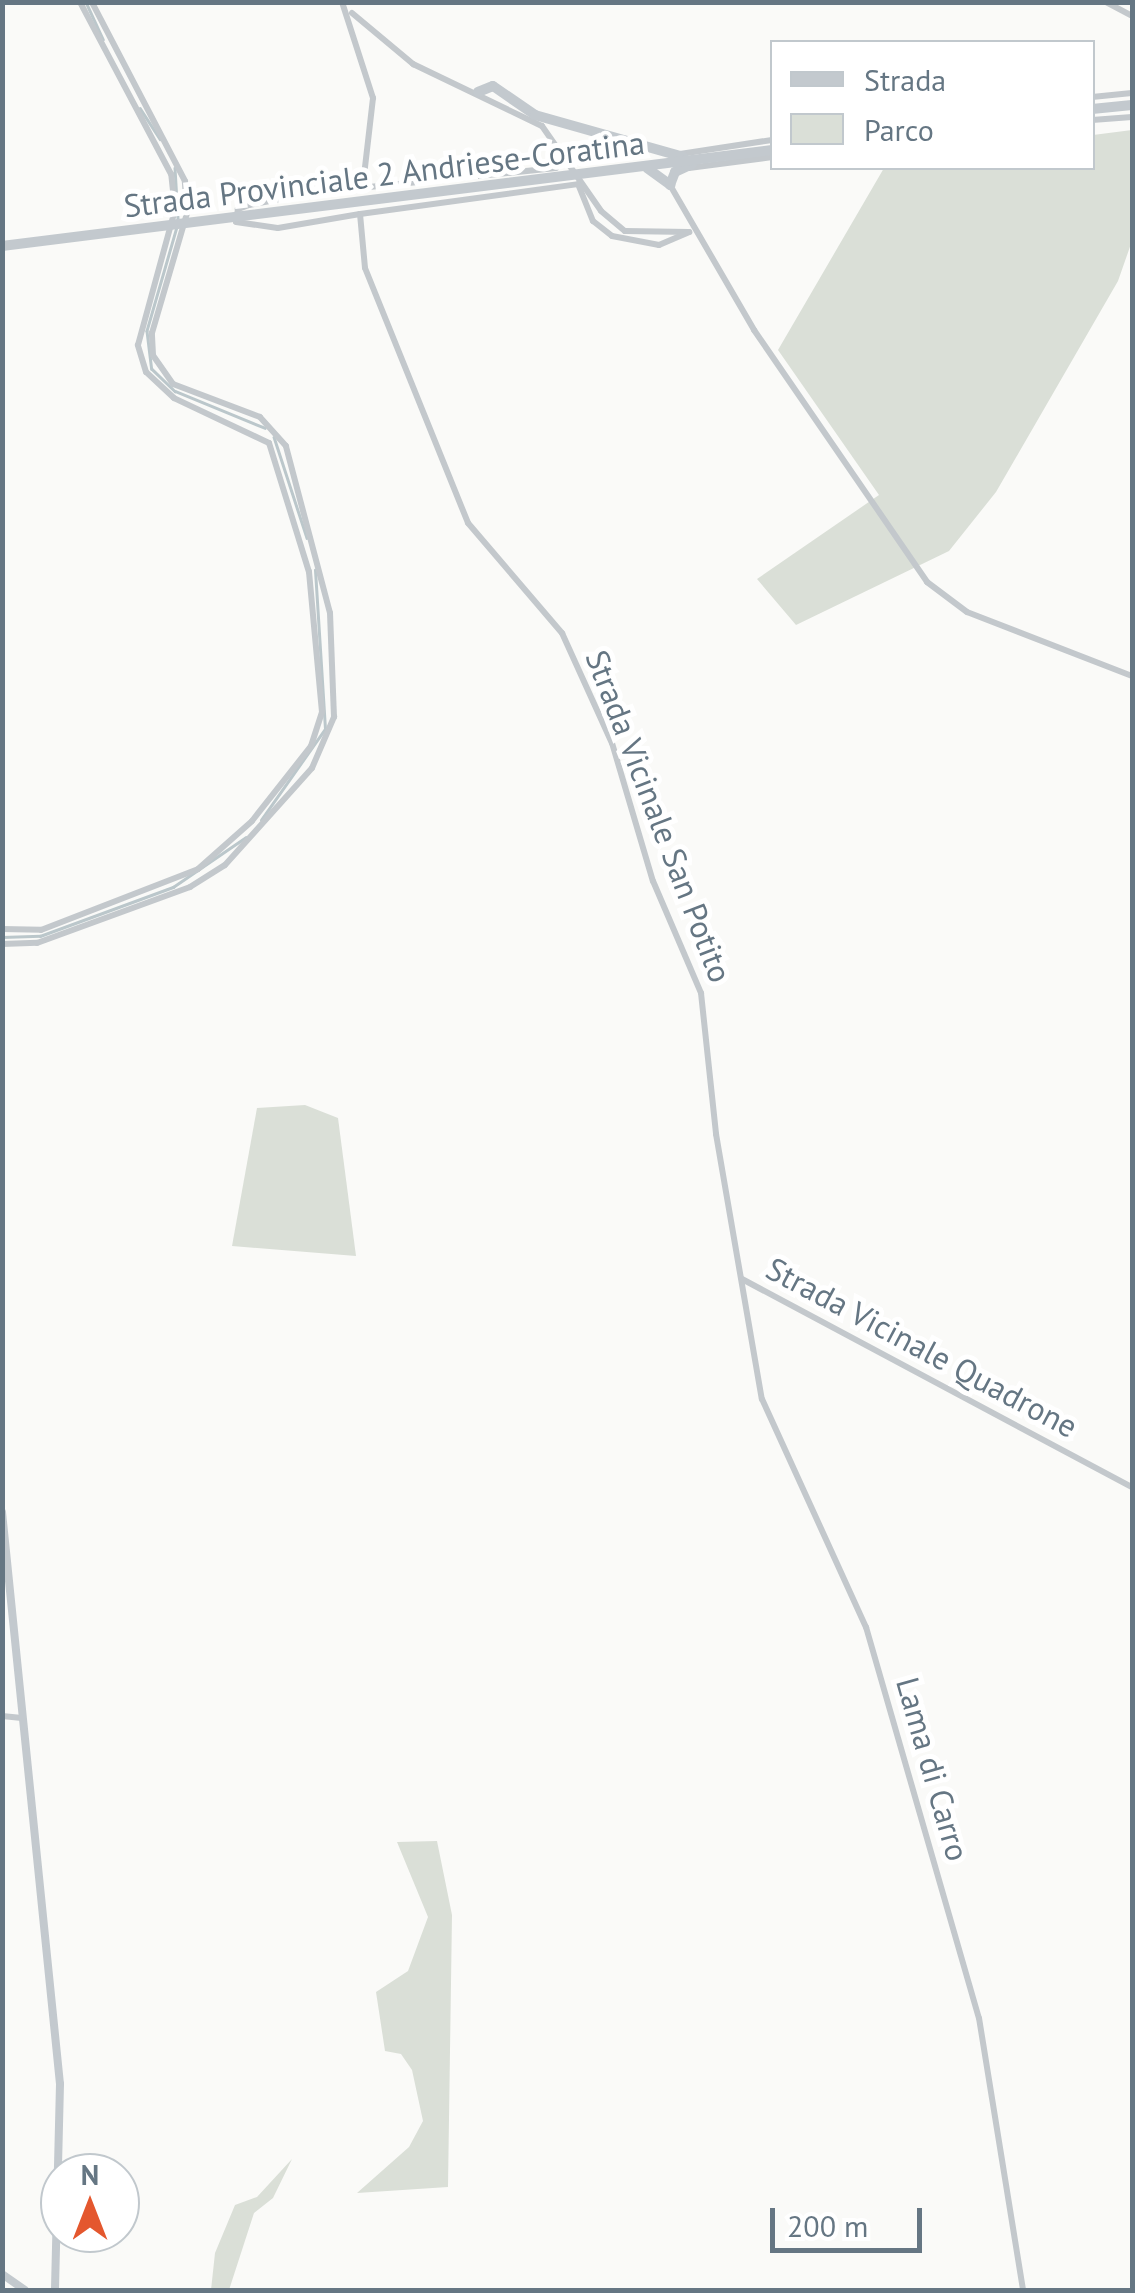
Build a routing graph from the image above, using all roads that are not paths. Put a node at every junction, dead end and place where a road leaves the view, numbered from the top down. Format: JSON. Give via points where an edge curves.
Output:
{"nodes":[{"id":1,"x":80,"y":2,"type":"edge"},
{"id":2,"x":92,"y":2,"type":"edge"},
{"id":3,"x":1106,"y":2,"type":"edge"},
{"id":4,"x":345,"y":6,"type":"edge"},
{"id":5,"x":1132,"y":16,"type":"edge"},
{"id":6,"x":496,"y":87,"type":"junction"},
{"id":7,"x":478,"y":92,"type":"junction"},
{"id":8,"x":1132,"y":93,"type":"edge"},
{"id":9,"x":1095,"y":96,"type":"edge"},
{"id":10,"x":494,"y":101,"type":"junction"},
{"id":11,"x":1132,"y":105,"type":"edge"},
{"id":12,"x":1095,"y":109,"type":"edge"},
{"id":13,"x":150,"y":112,"type":"junction"},
{"id":14,"x":1132,"y":117,"type":"edge"},
{"id":15,"x":138,"y":119,"type":"junction"},
{"id":16,"x":1095,"y":120,"type":"edge"},
{"id":17,"x":770,"y":140,"type":"edge"},
{"id":18,"x":620,"y":142,"type":"junction"},
{"id":19,"x":770,"y":154,"type":"edge"},
{"id":20,"x":770,"y":154,"type":"edge"},
{"id":21,"x":670,"y":155,"type":"junction"},
{"id":22,"x":702,"y":159,"type":"junction"},
{"id":23,"x":642,"y":167,"type":"junction"},
{"id":24,"x":556,"y":168,"type":"dead end"},
{"id":25,"x":683,"y":168,"type":"junction"},
{"id":26,"x":613,"y":170,"type":"junction"},
{"id":27,"x":670,"y":186,"type":"junction"},
{"id":28,"x":359,"y":188,"type":"junction"},
{"id":29,"x":360,"y":214,"type":"junction"},
{"id":30,"x":692,"y":230,"type":"junction"},
{"id":31,"x":2,"y":246,"type":"edge"},
{"id":32,"x":157,"y":274,"type":"junction"},
{"id":33,"x":169,"y":278,"type":"junction"},
{"id":34,"x":192,"y":393,"type":"junction"},
{"id":35,"x":187,"y":404,"type":"junction"},
{"id":36,"x":298,"y":482,"type":"junction"},
{"id":37,"x":284,"y":486,"type":"junction"},
{"id":38,"x":330,"y":613,"type":"junction"},
{"id":39,"x":316,"y":615,"type":"junction"},
{"id":40,"x":1132,"y":676,"type":"edge"},
{"id":41,"x":301,"y":758,"type":"junction"},
{"id":42,"x":312,"y":768,"type":"junction"},
{"id":43,"x":118,"y":901,"type":"junction"},
{"id":44,"x":122,"y":913,"type":"junction"},
{"id":45,"x":2,"y":930,"type":"edge"},
{"id":46,"x":2,"y":944,"type":"edge"},
{"id":47,"x":741,"y":1278,"type":"junction"},
{"id":48,"x":1132,"y":1487,"type":"edge"},
{"id":49,"x":2,"y":1512,"type":"edge"},
{"id":50,"x":2,"y":1716,"type":"edge"},
{"id":51,"x":22,"y":1718,"type":"junction"},
{"id":52,"x":2,"y":2274,"type":"edge"},
{"id":53,"x":24,"y":2290,"type":"edge"},
{"id":54,"x":55,"y":2290,"type":"edge"},
{"id":55,"x":1022,"y":2290,"type":"edge"}],
"edges":[{"from":1,"to":15,"type":"street"},
{"from":2,"to":13,"type":"street"},
{"from":3,"to":5,"type":"street"},
{"from":4,"to":7,"type":"street","via":[[413,64]]},
{"from":4,"to":28,"type":"street","via":[[374,98]]},
{"from":6,"to":7,"type":"main road"},
{"from":6,"to":10,"type":"main road"},
{"from":6,"to":18,"type":"main road","via":[[535,116]]},
{"from":7,"to":10,"type":"street"},
{"from":8,"to":9,"type":"street"},
{"from":10,"to":30,"type":"street","via":[[542,126],[625,231]]},
{"from":11,"to":12,"type":"main road"},
{"from":13,"to":15,"type":"street"},
{"from":13,"to":33,"type":"street","via":[[181,163],[188,201]]},
{"from":14,"to":16,"type":"street"},
{"from":15,"to":32,"type":"street","via":[[173,184],[175,210]]},
{"from":17,"to":21,"type":"street"},
{"from":18,"to":21,"type":"main road"},
{"from":18,"to":26,"type":"main road","via":[[630,158]]},
{"from":19,"to":22,"type":"main road","name":"Strada Provinciale 2 Andriese-Coratina"},
{"from":20,"to":25,"type":"street"},
{"from":21,"to":22,"type":"main road"},
{"from":22,"to":23,"type":"main road","name":"Strada Provinciale 2 Andriese-Coratina"},
{"from":22,"to":25,"type":"main road"},
{"from":23,"to":26,"type":"main road","name":"Strada Provinciale 2 Andriese-Coratina"},
{"from":23,"to":27,"type":"main road"},
{"from":24,"to":28,"type":"street"},
{"from":25,"to":27,"type":"main road"},
{"from":26,"to":31,"type":"main road","name":"Strada Provinciale 2 Andriese-Coratina"},
{"from":27,"to":30,"type":"street"},
{"from":28,"to":29,"type":"street","via":[[259,202],[234,214],[243,227],[268,228]]},
{"from":29,"to":30,"type":"street","via":[[578,184],[593,221],[612,236],[659,245]]},
{"from":29,"to":47,"type":"street","name":"Strada Vicinale San Potito","via":[[365,268],[468,523],[562,633],[612,743],[652,881],[685,945],[710,1039],[716,1134]]},
{"from":30,"to":40,"type":"street","via":[[927,582],[967,612]]},
{"from":32,"to":33,"type":"street"},
{"from":32,"to":35,"type":"street","via":[[141,357],[158,388]]},
{"from":33,"to":34,"type":"street","via":[[153,356],[165,377]]},
{"from":34,"to":35,"type":"street"},
{"from":34,"to":36,"type":"street","via":[[274,428]]},
{"from":35,"to":37,"type":"street","via":[[260,434]]},
{"from":36,"to":37,"type":"street"},
{"from":36,"to":38,"type":"street"},
{"from":37,"to":39,"type":"street"},
{"from":38,"to":39,"type":"street"},
{"from":38,"to":42,"type":"street","via":[[334,717]]},
{"from":39,"to":41,"type":"street","via":[[322,712]]},
{"from":41,"to":42,"type":"street"},
{"from":41,"to":43,"type":"street","via":[[225,849],[189,874]]},
{"from":42,"to":44,"type":"street","via":[[226,865]]},
{"from":43,"to":44,"type":"street"},
{"from":43,"to":45,"type":"street","via":[[41,930]]},
{"from":44,"to":46,"type":"street","via":[[37,944]]},
{"from":47,"to":48,"type":"street","name":"Strada Vicinale Quadrone"},
{"from":47,"to":55,"type":"street","name":"Lama di Carro","via":[[762,1399],[866,1626],[975,2004],[1022,2252]]},
{"from":49,"to":51,"type":"main road"},
{"from":50,"to":51,"type":"street"},
{"from":51,"to":54,"type":"main road","via":[[62,2116]]},
{"from":52,"to":53,"type":"main road"}]}
